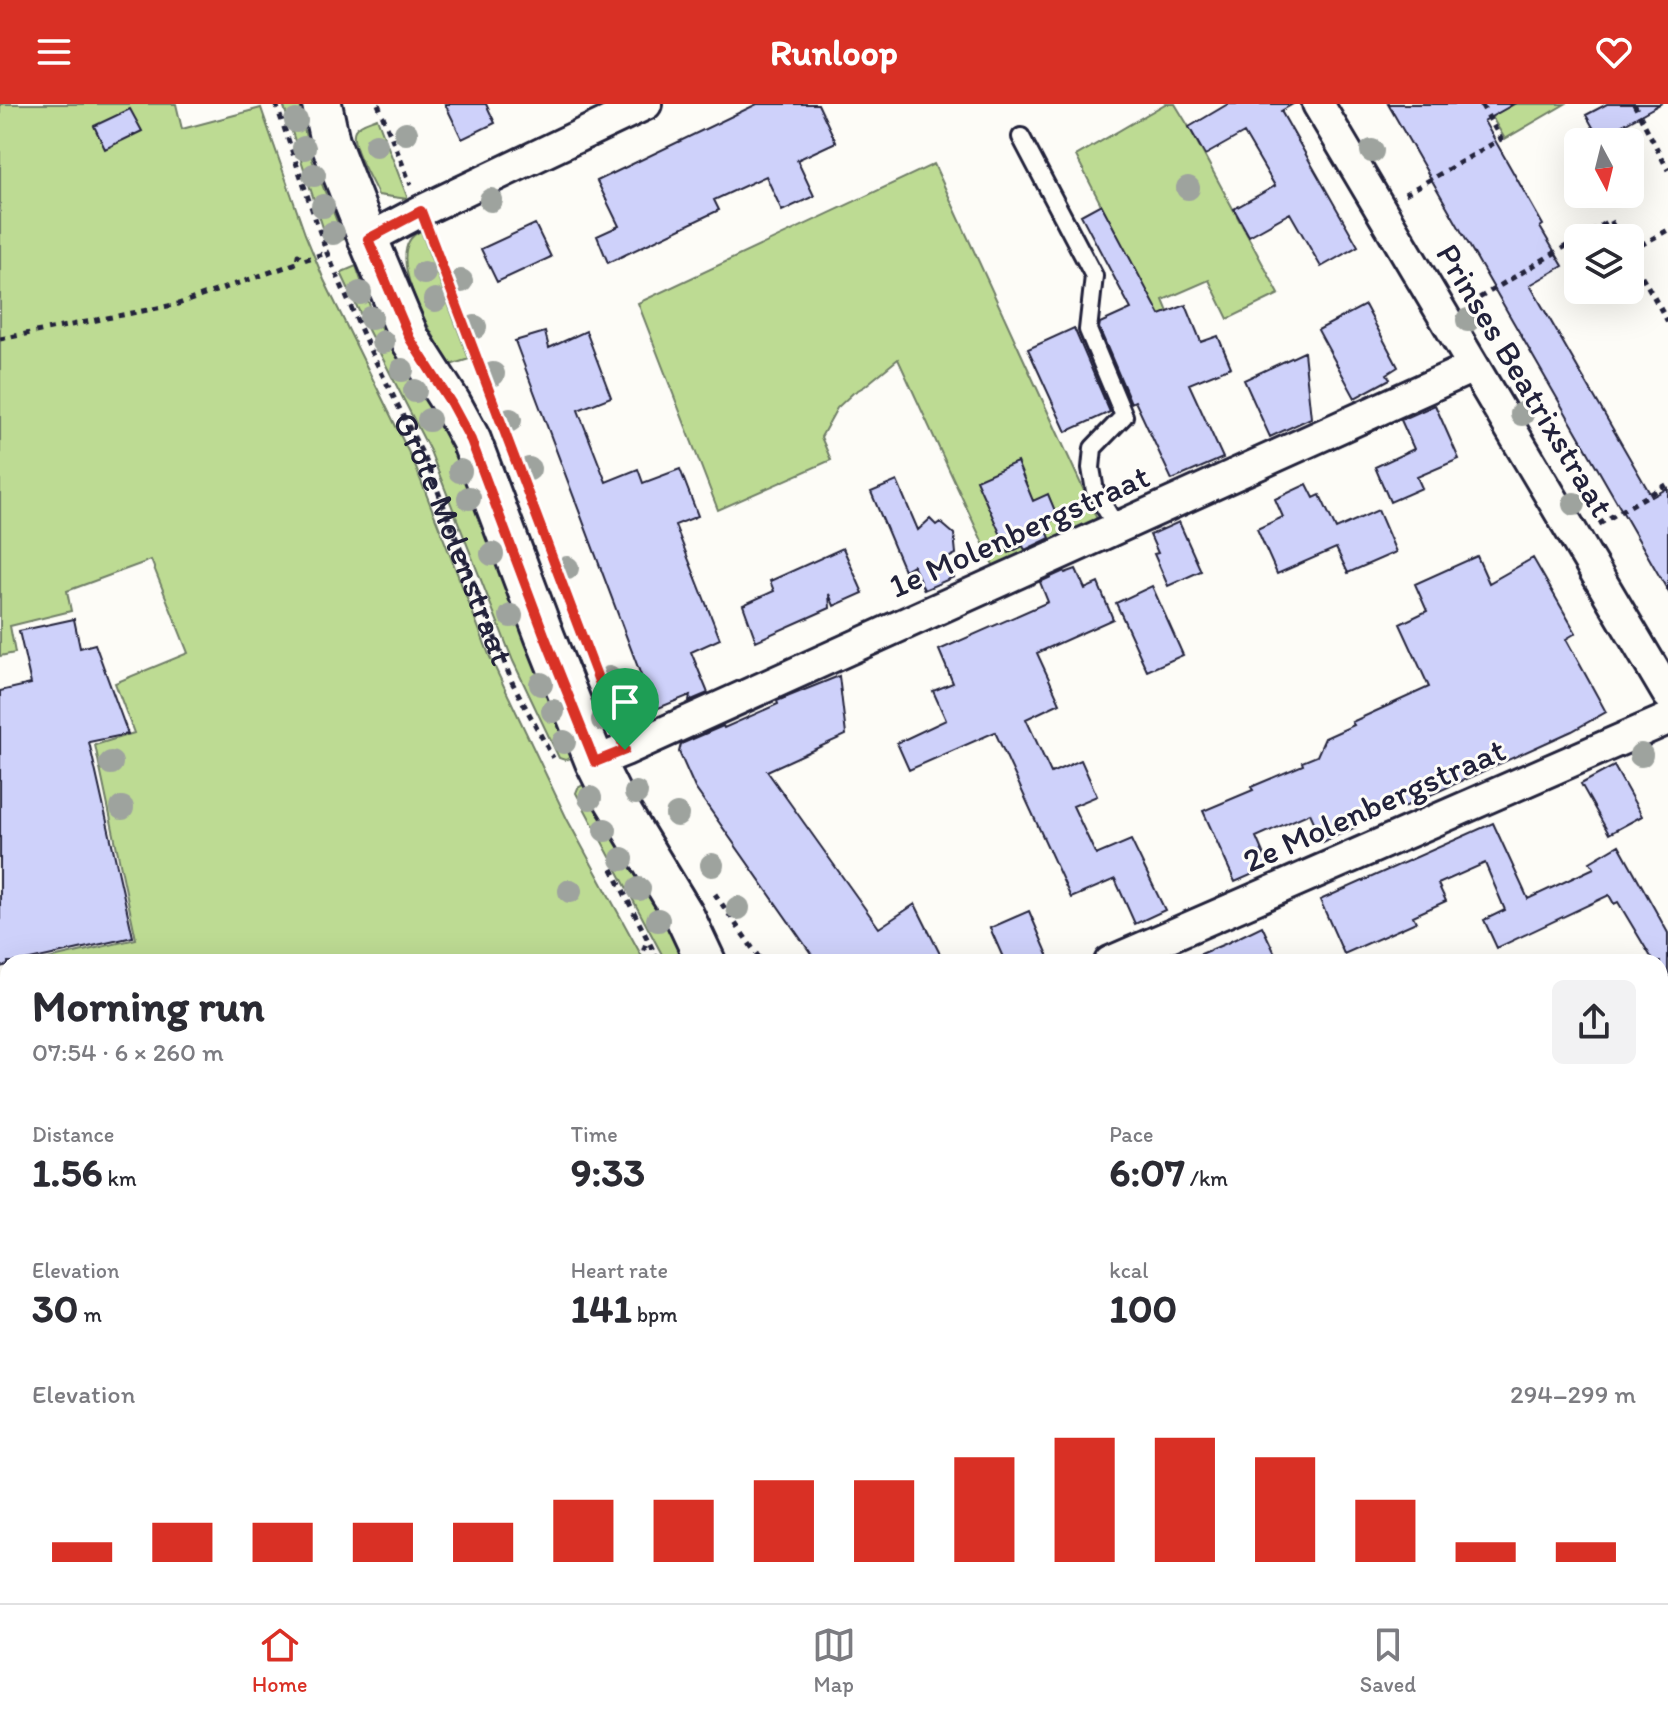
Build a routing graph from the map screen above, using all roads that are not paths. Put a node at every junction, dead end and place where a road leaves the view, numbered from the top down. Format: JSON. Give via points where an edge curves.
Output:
{"nodes":[{"id":1,"x":322,"y":104,"type":"edge"},
{"id":2,"x":646,"y":104,"type":"edge"},
{"id":3,"x":1318,"y":104,"type":"edge"},
{"id":4,"x":1021,"y":137,"type":"dead end"},
{"id":5,"x":368,"y":239,"type":"junction"},
{"id":6,"x":1473,"y":367,"type":"junction"},
{"id":7,"x":1117,"y":528,"type":"junction"},
{"id":8,"x":1668,"y":694,"type":"edge"},
{"id":9,"x":1668,"y":719,"type":"edge"},
{"id":10,"x":595,"y":762,"type":"junction"},
{"id":11,"x":702,"y":954,"type":"edge"},
{"id":12,"x":1128,"y":954,"type":"edge"}],
"edges":[{"from":1,"to":5,"type":"street","name":"Grote Molenstraat","via":[[330,142]]},
{"from":2,"to":5,"type":"street"},
{"from":3,"to":6,"type":"street","name":"Prinses Beatrixstraat"},
{"from":4,"to":7,"type":"lane","via":[[1094,276],[1088,330],[1124,416],[1093,448],[1091,468],[1095,491]]},
{"from":5,"to":10,"type":"street","name":"Grote Molenstraat","via":[[410,339],[471,440]]},
{"from":6,"to":7,"type":"street","name":"1e Molenbergstraat"},
{"from":6,"to":8,"type":"street","name":"Prinses Beatrixstraat"},
{"from":7,"to":10,"type":"street","name":"1e Molenbergstraat"},
{"from":9,"to":12,"type":"street","name":"2e Molenbergstraat"},
{"from":10,"to":11,"type":"street","name":"Grote Molenstraat"}]}
